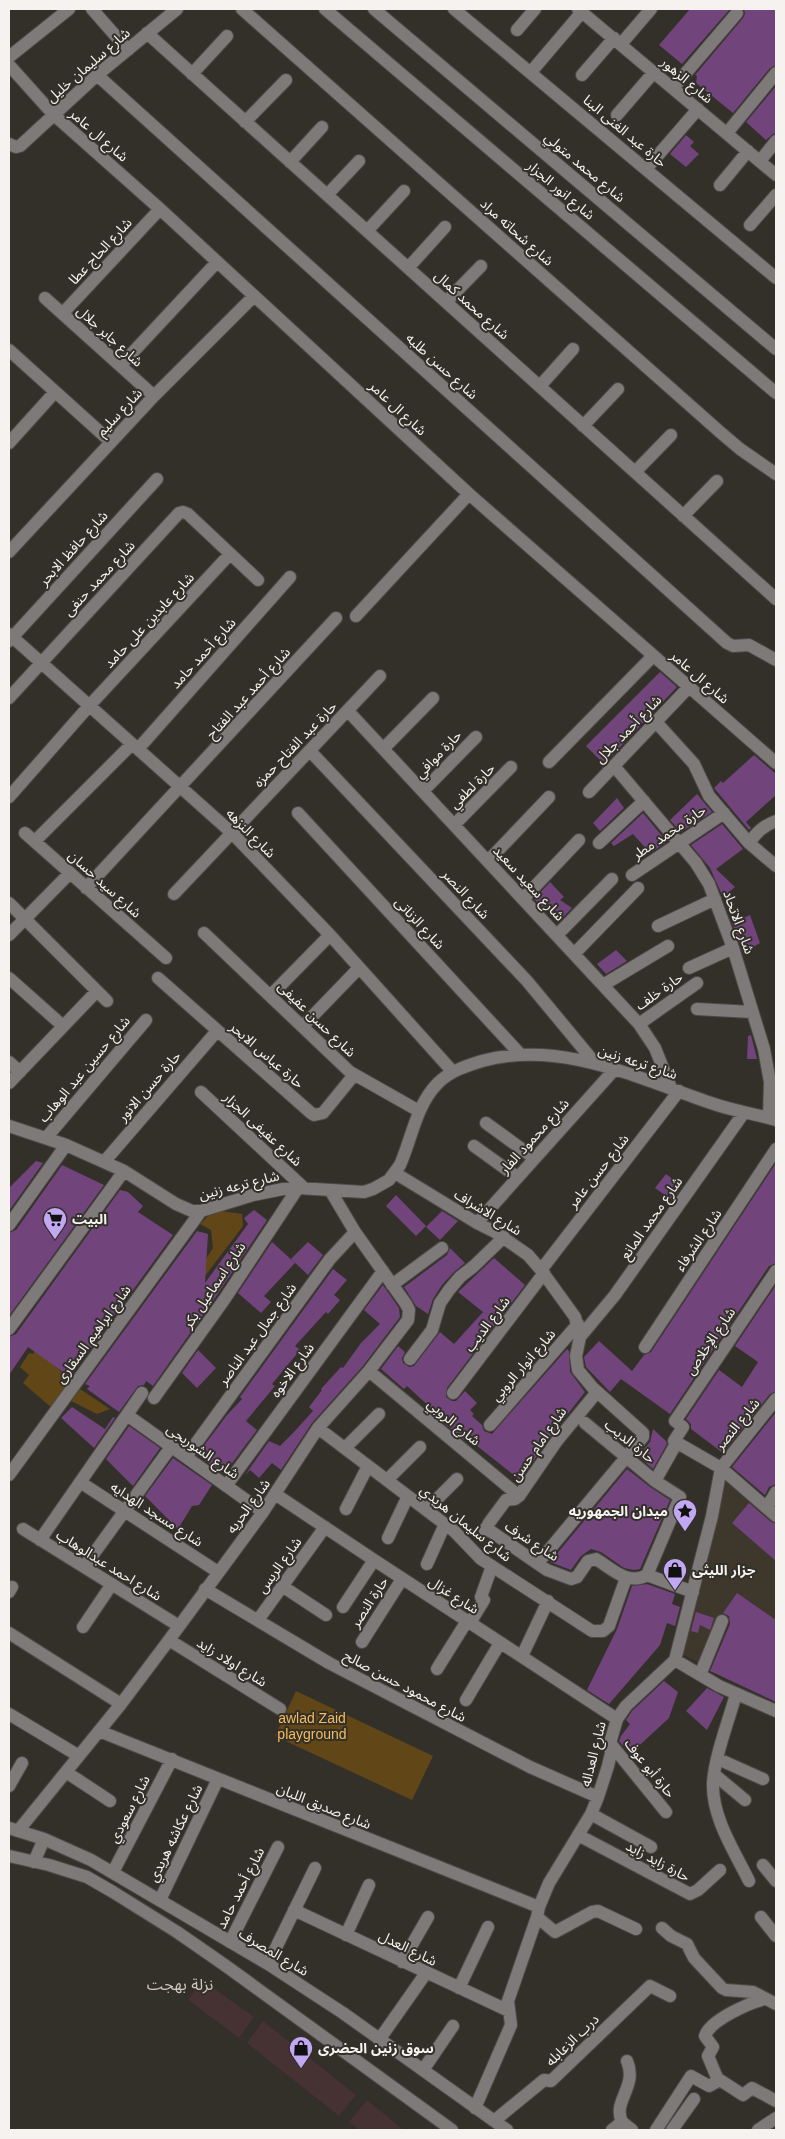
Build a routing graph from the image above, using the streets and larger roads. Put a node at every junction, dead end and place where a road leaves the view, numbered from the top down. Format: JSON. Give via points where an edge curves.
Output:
{"nodes":[{"id":1,"x":69,"y":9,"type":"edge"},
{"id":2,"x":92,"y":9,"type":"edge"},
{"id":3,"x":177,"y":9,"type":"edge"},
{"id":4,"x":242,"y":9,"type":"edge"},
{"id":5,"x":325,"y":9,"type":"edge"},
{"id":6,"x":374,"y":9,"type":"edge"},
{"id":7,"x":454,"y":9,"type":"edge"},
{"id":8,"x":535,"y":9,"type":"edge"},
{"id":9,"x":651,"y":9,"type":"edge"},
{"id":10,"x":580,"y":10,"type":"edge"},
{"id":11,"x":737,"y":13,"type":"dead end"},
{"id":12,"x":516,"y":30,"type":"dead end"},
{"id":13,"x":147,"y":33,"type":"junction"},
{"id":14,"x":227,"y":36,"type":"dead end"},
{"id":15,"x":617,"y":41,"type":"junction"},
{"id":16,"x":128,"y":50,"type":"junction"},
{"id":17,"x":9,"y":57,"type":"edge"},
{"id":18,"x":9,"y":65,"type":"edge"},
{"id":19,"x":531,"y":72,"type":"junction"},
{"id":20,"x":654,"y":72,"type":"junction"},
{"id":21,"x":776,"y":73,"type":"edge"},
{"id":22,"x":192,"y":74,"type":"junction"},
{"id":23,"x":97,"y":75,"type":"junction"},
{"id":24,"x":582,"y":75,"type":"dead end"},
{"id":25,"x":286,"y":80,"type":"dead end"},
{"id":26,"x":673,"y":88,"type":"junction"},
{"id":27,"x":698,"y":109,"type":"junction"},
{"id":28,"x":53,"y":114,"type":"junction"},
{"id":29,"x":617,"y":114,"type":"dead end"},
{"id":30,"x":245,"y":122,"type":"junction"},
{"id":31,"x":322,"y":127,"type":"dead end"},
{"id":32,"x":727,"y":133,"type":"junction"},
{"id":33,"x":776,"y":141,"type":"edge"},
{"id":34,"x":15,"y":145,"type":"edge"},
{"id":35,"x":748,"y":151,"type":"junction"},
{"id":36,"x":359,"y":161,"type":"dead end"},
{"id":37,"x":760,"y":161,"type":"junction"},
{"id":38,"x":290,"y":162,"type":"junction"},
{"id":39,"x":646,"y":169,"type":"junction"},
{"id":40,"x":776,"y":175,"type":"edge"},
{"id":41,"x":720,"y":185,"type":"dead end"},
{"id":42,"x":404,"y":191,"type":"dead end"},
{"id":43,"x":327,"y":195,"type":"junction"},
{"id":44,"x":776,"y":195,"type":"edge"},
{"id":45,"x":160,"y":209,"type":"junction"},
{"id":46,"x":750,"y":225,"type":"dead end"},
{"id":47,"x":445,"y":227,"type":"dead end"},
{"id":48,"x":367,"y":231,"type":"junction"},
{"id":49,"x":218,"y":262,"type":"junction"},
{"id":50,"x":481,"y":266,"type":"dead end"},
{"id":51,"x":408,"y":268,"type":"junction"},
{"id":52,"x":776,"y":278,"type":"edge"},
{"id":53,"x":254,"y":296,"type":"junction"},
{"id":54,"x":45,"y":298,"type":"dead end"},
{"id":55,"x":446,"y":302,"type":"junction"},
{"id":56,"x":62,"y":313,"type":"junction"},
{"id":57,"x":573,"y":349,"type":"dead end"},
{"id":58,"x":776,"y":349,"type":"edge"},
{"id":59,"x":9,"y":350,"type":"edge"},
{"id":60,"x":120,"y":365,"type":"junction"},
{"id":61,"x":540,"y":386,"type":"junction"},
{"id":62,"x":618,"y":388,"type":"dead end"},
{"id":63,"x":55,"y":392,"type":"junction"},
{"id":64,"x":776,"y":394,"type":"edge"},
{"id":65,"x":154,"y":396,"type":"junction"},
{"id":66,"x":583,"y":426,"type":"junction"},
{"id":67,"x":670,"y":435,"type":"dead end"},
{"id":68,"x":111,"y":442,"type":"junction"},
{"id":69,"x":9,"y":443,"type":"edge"},
{"id":70,"x":635,"y":472,"type":"junction"},
{"id":71,"x":776,"y":474,"type":"edge"},
{"id":72,"x":157,"y":479,"type":"dead end"},
{"id":73,"x":717,"y":481,"type":"dead end"},
{"id":74,"x":469,"y":494,"type":"junction"},
{"id":75,"x":684,"y":516,"type":"junction"},
{"id":76,"x":9,"y":552,"type":"edge"},
{"id":77,"x":230,"y":554,"type":"junction"},
{"id":78,"x":290,"y":577,"type":"dead end"},
{"id":79,"x":258,"y":580,"type":"dead end"},
{"id":80,"x":776,"y":599,"type":"edge"},
{"id":81,"x":356,"y":616,"type":"dead end"},
{"id":82,"x":336,"y":618,"type":"dead end"},
{"id":83,"x":10,"y":637,"type":"edge"},
{"id":84,"x":653,"y":656,"type":"junction"},
{"id":85,"x":776,"y":660,"type":"edge"},
{"id":86,"x":41,"y":663,"type":"junction"},
{"id":87,"x":380,"y":676,"type":"dead end"},
{"id":88,"x":688,"y":687,"type":"junction"},
{"id":89,"x":9,"y":698,"type":"edge"},
{"id":90,"x":433,"y":698,"type":"dead end"},
{"id":91,"x":89,"y":706,"type":"junction"},
{"id":92,"x":348,"y":711,"type":"junction"},
{"id":93,"x":656,"y":722,"type":"junction"},
{"id":94,"x":476,"y":737,"type":"dead end"},
{"id":95,"x":135,"y":746,"type":"junction"},
{"id":96,"x":383,"y":748,"type":"junction"},
{"id":97,"x":310,"y":751,"type":"junction"},
{"id":98,"x":549,"y":762,"type":"dead end"},
{"id":99,"x":776,"y":763,"type":"edge"},
{"id":100,"x":614,"y":766,"type":"junction"},
{"id":101,"x":511,"y":767,"type":"dead end"},
{"id":102,"x":181,"y":788,"type":"junction"},
{"id":103,"x":423,"y":791,"type":"junction"},
{"id":104,"x":589,"y":792,"type":"dead end"},
{"id":105,"x":9,"y":797,"type":"edge"},
{"id":106,"x":549,"y":797,"type":"dead end"},
{"id":107,"x":644,"y":801,"type":"junction"},
{"id":108,"x":298,"y":813,"type":"dead end"},
{"id":109,"x":724,"y":813,"type":"junction"},
{"id":110,"x":776,"y":821,"type":"edge"},
{"id":111,"x":454,"y":825,"type":"junction"},
{"id":112,"x":232,"y":833,"type":"junction"},
{"id":113,"x":30,"y":837,"type":"joint"},
{"id":114,"x":579,"y":840,"type":"dead end"},
{"id":115,"x":598,"y":843,"type":"dead end"},
{"id":116,"x":679,"y":843,"type":"junction"},
{"id":117,"x":749,"y":843,"type":"junction"},
{"id":118,"x":488,"y":861,"type":"junction"},
{"id":119,"x":776,"y":866,"type":"edge"},
{"id":120,"x":70,"y":873,"type":"junction"},
{"id":121,"x":632,"y":875,"type":"dead end"},
{"id":122,"x":612,"y":879,"type":"dead end"},
{"id":123,"x":86,"y":888,"type":"junction"},
{"id":124,"x":638,"y":888,"type":"dead end"},
{"id":125,"x":174,"y":894,"type":"dead end"},
{"id":126,"x":523,"y":899,"type":"junction"},
{"id":127,"x":715,"y":899,"type":"junction"},
{"id":128,"x":9,"y":903,"type":"edge"},
{"id":129,"x":25,"y":919,"type":"junction"},
{"id":130,"x":658,"y":926,"type":"dead end"},
{"id":131,"x":204,"y":933,"type":"dead end"},
{"id":132,"x":9,"y":935,"type":"edge"},
{"id":133,"x":330,"y":935,"type":"junction"},
{"id":134,"x":557,"y":935,"type":"junction"},
{"id":135,"x":668,"y":946,"type":"dead end"},
{"id":136,"x":733,"y":948,"type":"junction"},
{"id":137,"x":574,"y":954,"type":"junction"},
{"id":138,"x":166,"y":958,"type":"dead end"},
{"id":139,"x":359,"y":968,"type":"junction"},
{"id":140,"x":689,"y":968,"type":"dead end"},
{"id":141,"x":9,"y":978,"type":"edge"},
{"id":142,"x":158,"y":978,"type":"dead end"},
{"id":143,"x":697,"y":983,"type":"dead end"},
{"id":144,"x":603,"y":985,"type":"junction"},
{"id":145,"x":97,"y":991,"type":"junction"},
{"id":146,"x":271,"y":995,"type":"junction"},
{"id":147,"x":107,"y":1000,"type":"dead end"},
{"id":148,"x":697,"y":1009,"type":"dead end"},
{"id":149,"x":752,"y":1012,"type":"junction"},
{"id":150,"x":146,"y":1020,"type":"dead end"},
{"id":151,"x":639,"y":1024,"type":"junction"},
{"id":152,"x":63,"y":1026,"type":"junction"},
{"id":153,"x":303,"y":1026,"type":"junction"},
{"id":154,"x":217,"y":1031,"type":"junction"},
{"id":155,"x":520,"y":1054,"type":"junction"},
{"id":156,"x":9,"y":1062,"type":"edge"},
{"id":157,"x":594,"y":1063,"type":"junction"},
{"id":158,"x":614,"y":1070,"type":"junction"},
{"id":159,"x":20,"y":1072,"type":"junction"},
{"id":160,"x":452,"y":1072,"type":"junction"},
{"id":161,"x":354,"y":1075,"type":"junction"},
{"id":162,"x":9,"y":1083,"type":"edge"},
{"id":163,"x":675,"y":1090,"type":"junction"},
{"id":164,"x":201,"y":1092,"type":"dead end"},
{"id":165,"x":420,"y":1111,"type":"junction"},
{"id":166,"x":743,"y":1114,"type":"junction"},
{"id":167,"x":773,"y":1119,"type":"edge"},
{"id":168,"x":486,"y":1123,"type":"dead end"},
{"id":169,"x":9,"y":1126,"type":"edge"},
{"id":170,"x":46,"y":1138,"type":"junction"},
{"id":171,"x":66,"y":1145,"type":"junction"},
{"id":172,"x":474,"y":1146,"type":"dead end"},
{"id":173,"x":776,"y":1149,"type":"edge"},
{"id":174,"x":534,"y":1158,"type":"junction"},
{"id":175,"x":104,"y":1162,"type":"junction"},
{"id":176,"x":124,"y":1171,"type":"junction"},
{"id":177,"x":395,"y":1173,"type":"junction"},
{"id":178,"x":517,"y":1178,"type":"junction"},
{"id":179,"x":301,"y":1188,"type":"junction"},
{"id":180,"x":330,"y":1190,"type":"junction"},
{"id":181,"x":201,"y":1211,"type":"junction"},
{"id":182,"x":477,"y":1223,"type":"junction"},
{"id":183,"x":9,"y":1225,"type":"edge"},
{"id":184,"x":355,"y":1232,"type":"junction"},
{"id":185,"x":504,"y":1237,"type":"junction"},
{"id":186,"x":442,"y":1248,"type":"dead end"},
{"id":187,"x":383,"y":1271,"type":"junction"},
{"id":188,"x":776,"y":1271,"type":"edge"},
{"id":189,"x":543,"y":1272,"type":"junction"},
{"id":190,"x":392,"y":1285,"type":"junction"},
{"id":191,"x":9,"y":1329,"type":"edge"},
{"id":192,"x":579,"y":1330,"type":"junction"},
{"id":193,"x":645,"y":1347,"type":"dead end"},
{"id":194,"x":410,"y":1359,"type":"dead end"},
{"id":195,"x":369,"y":1371,"type":"junction"},
{"id":196,"x":597,"y":1392,"type":"junction"},
{"id":197,"x":453,"y":1393,"type":"dead end"},
{"id":198,"x":776,"y":1399,"type":"edge"},
{"id":199,"x":378,"y":1414,"type":"dead end"},
{"id":200,"x":126,"y":1416,"type":"junction"},
{"id":201,"x":585,"y":1423,"type":"dead end"},
{"id":202,"x":490,"y":1425,"type":"dead end"},
{"id":203,"x":318,"y":1428,"type":"junction"},
{"id":204,"x":677,"y":1442,"type":"junction"},
{"id":205,"x":420,"y":1446,"type":"dead end"},
{"id":206,"x":171,"y":1447,"type":"junction"},
{"id":207,"x":345,"y":1448,"type":"junction"},
{"id":208,"x":186,"y":1457,"type":"junction"},
{"id":209,"x":625,"y":1458,"type":"junction"},
{"id":210,"x":368,"y":1466,"type":"junction"},
{"id":211,"x":721,"y":1468,"type":"junction"},
{"id":212,"x":9,"y":1475,"type":"edge"},
{"id":213,"x":456,"y":1479,"type":"dead end"},
{"id":214,"x":387,"y":1480,"type":"junction"},
{"id":215,"x":656,"y":1481,"type":"junction"},
{"id":216,"x":80,"y":1482,"type":"junction"},
{"id":217,"x":226,"y":1486,"type":"junction"},
{"id":218,"x":776,"y":1492,"type":"edge"},
{"id":219,"x":275,"y":1494,"type":"junction"},
{"id":220,"x":408,"y":1496,"type":"junction"},
{"id":221,"x":519,"y":1496,"type":"junction"},
{"id":222,"x":766,"y":1507,"type":"junction"},
{"id":223,"x":346,"y":1509,"type":"dead end"},
{"id":224,"x":426,"y":1510,"type":"junction"},
{"id":225,"x":125,"y":1511,"type":"junction"},
{"id":226,"x":263,"y":1512,"type":"junction"},
{"id":227,"x":776,"y":1516,"type":"edge"},
{"id":228,"x":445,"y":1524,"type":"junction"},
{"id":229,"x":325,"y":1527,"type":"junction"},
{"id":230,"x":23,"y":1529,"type":"dead end"},
{"id":231,"x":486,"y":1530,"type":"joint"},
{"id":232,"x":388,"y":1538,"type":"dead end"},
{"id":233,"x":40,"y":1540,"type":"junction"},
{"id":234,"x":374,"y":1560,"type":"junction"},
{"id":235,"x":538,"y":1563,"type":"junction"},
{"id":236,"x":427,"y":1564,"type":"dead end"},
{"id":237,"x":492,"y":1566,"type":"junction"},
{"id":238,"x":84,"y":1567,"type":"junction"},
{"id":239,"x":218,"y":1572,"type":"junction"},
{"id":240,"x":647,"y":1575,"type":"junction"},
{"id":241,"x":626,"y":1578,"type":"junction"},
{"id":242,"x":402,"y":1579,"type":"junction"},
{"id":243,"x":112,"y":1584,"type":"junction"},
{"id":244,"x":282,"y":1586,"type":"junction"},
{"id":245,"x":205,"y":1589,"type":"junction"},
{"id":246,"x":693,"y":1592,"type":"junction"},
{"id":247,"x":548,"y":1601,"type":"junction"},
{"id":248,"x":343,"y":1607,"type":"dead end"},
{"id":249,"x":326,"y":1615,"type":"dead end"},
{"id":250,"x":258,"y":1620,"type":"junction"},
{"id":251,"x":722,"y":1620,"type":"dead end"},
{"id":252,"x":469,"y":1622,"type":"junction"},
{"id":253,"x":179,"y":1626,"type":"junction"},
{"id":254,"x":83,"y":1627,"type":"dead end"},
{"id":255,"x":9,"y":1633,"type":"edge"},
{"id":256,"x":169,"y":1640,"type":"junction"},
{"id":257,"x":362,"y":1642,"type":"dead end"},
{"id":258,"x":500,"y":1643,"type":"junction"},
{"id":259,"x":522,"y":1656,"type":"junction"},
{"id":260,"x":675,"y":1660,"type":"junction"},
{"id":261,"x":437,"y":1669,"type":"dead end"},
{"id":262,"x":700,"y":1675,"type":"junction"},
{"id":263,"x":736,"y":1694,"type":"junction"},
{"id":264,"x":466,"y":1700,"type":"dead end"},
{"id":265,"x":121,"y":1704,"type":"junction"},
{"id":266,"x":280,"y":1709,"type":"dead end"},
{"id":267,"x":776,"y":1711,"type":"edge"},
{"id":268,"x":9,"y":1714,"type":"edge"},
{"id":269,"x":617,"y":1719,"type":"junction"},
{"id":270,"x":99,"y":1731,"type":"junction"},
{"id":271,"x":610,"y":1743,"type":"junction"},
{"id":272,"x":79,"y":1756,"type":"junction"},
{"id":273,"x":718,"y":1759,"type":"junction"},
{"id":274,"x":172,"y":1760,"type":"junction"},
{"id":275,"x":22,"y":1763,"type":"dead end"},
{"id":276,"x":66,"y":1772,"type":"junction"},
{"id":277,"x":715,"y":1774,"type":"junction"},
{"id":278,"x":218,"y":1778,"type":"junction"},
{"id":279,"x":763,"y":1779,"type":"dead end"},
{"id":280,"x":9,"y":1786,"type":"edge"},
{"id":281,"x":598,"y":1797,"type":"junction"},
{"id":282,"x":745,"y":1800,"type":"dead end"},
{"id":283,"x":110,"y":1801,"type":"dead end"},
{"id":284,"x":666,"y":1812,"type":"dead end"},
{"id":285,"x":591,"y":1814,"type":"junction"},
{"id":286,"x":13,"y":1830,"type":"edge"},
{"id":287,"x":578,"y":1835,"type":"junction"},
{"id":288,"x":44,"y":1839,"type":"junction"},
{"id":289,"x":278,"y":1847,"type":"dead end"},
{"id":290,"x":651,"y":1847,"type":"dead end"},
{"id":291,"x":9,"y":1856,"type":"edge"},
{"id":292,"x":34,"y":1862,"type":"junction"},
{"id":293,"x":763,"y":1865,"type":"dead end"},
{"id":294,"x":315,"y":1868,"type":"dead end"},
{"id":295,"x":720,"y":1870,"type":"dead end"},
{"id":296,"x":113,"y":1872,"type":"junction"},
{"id":297,"x":776,"y":1881,"type":"edge"},
{"id":298,"x":749,"y":1882,"type":"dead end"},
{"id":299,"x":369,"y":1885,"type":"dead end"},
{"id":300,"x":160,"y":1900,"type":"junction"},
{"id":301,"x":294,"y":1910,"type":"junction"},
{"id":302,"x":538,"y":1912,"type":"junction"},
{"id":303,"x":761,"y":1917,"type":"dead end"},
{"id":304,"x":428,"y":1918,"type":"dead end"},
{"id":305,"x":488,"y":1927,"type":"dead end"},
{"id":306,"x":662,"y":1928,"type":"dead end"},
{"id":307,"x":636,"y":1929,"type":"dead end"},
{"id":308,"x":346,"y":1935,"type":"junction"},
{"id":309,"x":776,"y":1936,"type":"edge"},
{"id":310,"x":230,"y":1942,"type":"junction"},
{"id":311,"x":402,"y":1962,"type":"junction"},
{"id":312,"x":268,"y":1964,"type":"junction"},
{"id":313,"x":426,"y":1973,"type":"junction"},
{"id":314,"x":459,"y":1988,"type":"junction"},
{"id":315,"x":670,"y":1996,"type":"dead end"},
{"id":316,"x":770,"y":2002,"type":"edge"},
{"id":317,"x":509,"y":2011,"type":"junction"},
{"id":318,"x":453,"y":2026,"type":"dead end"},
{"id":319,"x":379,"y":2040,"type":"junction"},
{"id":320,"x":627,"y":2061,"type":"dead end"},
{"id":321,"x":423,"y":2070,"type":"junction"},
{"id":322,"x":718,"y":2080,"type":"junction"},
{"id":323,"x":694,"y":2099,"type":"dead end"},
{"id":324,"x":776,"y":2101,"type":"edge"},
{"id":325,"x":475,"y":2108,"type":"junction"},
{"id":326,"x":776,"y":2118,"type":"edge"},
{"id":327,"x":494,"y":2121,"type":"junction"},
{"id":328,"x":622,"y":2128,"type":"edge"},
{"id":329,"x":452,"y":2130,"type":"edge"},
{"id":330,"x":507,"y":2130,"type":"edge"},
{"id":331,"x":656,"y":2130,"type":"edge"},
{"id":332,"x":672,"y":2130,"type":"edge"},
{"id":333,"x":758,"y":2130,"type":"edge"}],
"edges":[{"from":1,"to":17,"type":"street"},
{"from":2,"to":16,"type":"street"},
{"from":3,"to":13,"type":"street","name":"شارع سليمان خليل"},
{"from":4,"to":71,"type":"street","name":"شارع شحاته مراد","via":[[720,432]]},
{"from":5,"to":64,"type":"street","name":"شارع انور الجزار"},
{"from":6,"to":58,"type":"street","name":"شارع محمد متولي"},
{"from":7,"to":19,"type":"street","name":"حارة عبد الغنى البنا"},
{"from":8,"to":12,"type":"street"},
{"from":9,"to":15,"type":"street"},
{"from":10,"to":15,"type":"street","name":"شارع الزهور"},
{"from":10,"to":19,"type":"street"},
{"from":11,"to":26,"type":"street"},
{"from":13,"to":16,"type":"street","name":"شارع سليمان خليل"},
{"from":13,"to":22,"type":"street","name":"شارع محمد كمال"},
{"from":14,"to":22,"type":"street"},
{"from":15,"to":20,"type":"street","name":"شارع الزهور"},
{"from":15,"to":24,"type":"street"},
{"from":16,"to":23,"type":"street","name":"شارع سليمان خليل"},
{"from":18,"to":28,"type":"street","name":"شارع ال عامر"},
{"from":19,"to":39,"type":"street","name":"حارة عبد الغنى البنا"},
{"from":20,"to":26,"type":"street","name":"شارع الزهور"},
{"from":20,"to":29,"type":"street"},
{"from":21,"to":32,"type":"street"},
{"from":22,"to":30,"type":"street","name":"شارع محمد كمال"},
{"from":23,"to":28,"type":"street","name":"شارع سليمان خليل"},
{"from":23,"to":85,"type":"street","name":"شارع حسن طلبه","via":[[727,643],[749,645]]},
{"from":25,"to":30,"type":"street"},
{"from":26,"to":27,"type":"street","name":"شارع الزهور"},
{"from":27,"to":32,"type":"street","name":"شارع الزهور"},
{"from":27,"to":39,"type":"street"},
{"from":28,"to":34,"type":"street","name":"شارع سليمان خليل"},
{"from":28,"to":45,"type":"street","name":"شارع ال عامر"},
{"from":30,"to":38,"type":"street","name":"شارع محمد كمال"},
{"from":31,"to":38,"type":"street"},
{"from":32,"to":35,"type":"street","name":"شارع الزهور"},
{"from":33,"to":37,"type":"street"},
{"from":35,"to":37,"type":"street","name":"شارع الزهور"},
{"from":35,"to":41,"type":"street"},
{"from":36,"to":43,"type":"street"},
{"from":37,"to":40,"type":"street","name":"شارع الزهور"},
{"from":38,"to":43,"type":"street","name":"شارع محمد كمال"},
{"from":39,"to":52,"type":"street","name":"حارة عبد الغنى البنا"},
{"from":42,"to":48,"type":"street"},
{"from":43,"to":48,"type":"street","name":"شارع محمد كمال"},
{"from":44,"to":46,"type":"street"},
{"from":45,"to":49,"type":"street","name":"شارع ال عامر"},
{"from":45,"to":56,"type":"street","name":"شارع الحاج عطا"},
{"from":47,"to":51,"type":"street"},
{"from":48,"to":51,"type":"street","name":"شارع محمد كمال"},
{"from":49,"to":53,"type":"street","name":"شارع ال عامر"},
{"from":49,"to":60,"type":"street"},
{"from":50,"to":55,"type":"street"},
{"from":51,"to":55,"type":"street","name":"شارع محمد كمال"},
{"from":53,"to":65,"type":"street","name":"شارع سليم"},
{"from":53,"to":74,"type":"street","name":"شارع ال عامر"},
{"from":54,"to":56,"type":"street","name":"شارع جابر جلال"},
{"from":55,"to":61,"type":"street","name":"شارع محمد كمال"},
{"from":56,"to":60,"type":"street","name":"شارع جابر جلال"},
{"from":57,"to":61,"type":"street"},
{"from":59,"to":63,"type":"street"},
{"from":60,"to":65,"type":"street","name":"شارع جابر جلال"},
{"from":61,"to":66,"type":"street","name":"شارع محمد كمال"},
{"from":62,"to":66,"type":"street"},
{"from":63,"to":68,"type":"street"},
{"from":63,"to":69,"type":"street"},
{"from":65,"to":68,"type":"street","name":"شارع سليم"},
{"from":66,"to":70,"type":"street","name":"شارع محمد كمال"},
{"from":67,"to":70,"type":"street"},
{"from":68,"to":76,"type":"street","name":"شارع سليم"},
{"from":70,"to":75,"type":"street","name":"شارع محمد كمال"},
{"from":72,"to":83,"type":"street","name":"شارع حافظ الابحر"},
{"from":73,"to":75,"type":"street"},
{"from":74,"to":81,"type":"street"},
{"from":74,"to":84,"type":"street","name":"شارع ال عامر"},
{"from":75,"to":80,"type":"street","name":"شارع محمد كمال"},
{"from":77,"to":79,"type":"street"},
{"from":77,"to":86,"type":"street","name":"شارع محمد حنفى","via":[[188,514],[179,513]]},
{"from":77,"to":91,"type":"street","name":"شارع عابدين على حامد"},
{"from":78,"to":95,"type":"street","name":"شارع أحمد حامد"},
{"from":82,"to":102,"type":"street","name":"شارع أحمد عبد الفتاح"},
{"from":83,"to":86,"type":"street","name":"شارع النزهه"},
{"from":84,"to":88,"type":"street","name":"شارع ال عامر"},
{"from":84,"to":98,"type":"street"},
{"from":86,"to":89,"type":"street","name":"شارع محمد حنفى"},
{"from":86,"to":91,"type":"street","name":"شارع النزهه"},
{"from":87,"to":92,"type":"street","name":"حارة عبد الفتاح حمزه"},
{"from":88,"to":93,"type":"street","name":"شارع أحمد جلال"},
{"from":88,"to":99,"type":"street","name":"شارع ال عامر"},
{"from":90,"to":96,"type":"street"},
{"from":91,"to":95,"type":"street","name":"شارع النزهه"},
{"from":91,"to":105,"type":"street","name":"شارع عابدين على حامد"},
{"from":92,"to":96,"type":"street","name":"شارع سعيد سعيد"},
{"from":92,"to":97,"type":"street","name":"حارة عبد الفتاح حمزه"},
{"from":93,"to":100,"type":"street","name":"شارع أحمد جلال"},
{"from":93,"to":109,"type":"street","via":[[690,759],[709,796]]},
{"from":94,"to":103,"type":"street","name":"حارة موافي"},
{"from":95,"to":102,"type":"street","name":"شارع النزهه"},
{"from":95,"to":113,"type":"street","name":"شارع أحمد حامد"},
{"from":96,"to":103,"type":"street","name":"شارع سعيد سعيد"},
{"from":97,"to":112,"type":"street","name":"حارة عبد الفتاح حمزه"},
{"from":97,"to":157,"type":"street","name":"شارع النصر","via":[[527,981]]},
{"from":100,"to":104,"type":"street","name":"شارع أحمد جلال"},
{"from":100,"to":107,"type":"street","name":"شارع الاتحاد"},
{"from":101,"to":111,"type":"street","name":"حارة لطفي"},
{"from":102,"to":112,"type":"street","name":"شارع النزهه"},
{"from":102,"to":123,"type":"street","name":"شارع أحمد عبد الفتاح"},
{"from":103,"to":111,"type":"street","name":"شارع سعيد سعيد"},
{"from":106,"to":118,"type":"street"},
{"from":107,"to":115,"type":"street"},
{"from":107,"to":116,"type":"street","name":"شارع الاتحاد"},
{"from":108,"to":155,"type":"street","name":"شارع الزناتى"},
{"from":109,"to":116,"type":"street","name":"حارة محمد مطر"},
{"from":109,"to":117,"type":"street"},
{"from":110,"to":117,"type":"street","via":[[765,825]]},
{"from":111,"to":118,"type":"street","name":"شارع سعيد سعيد"},
{"from":112,"to":125,"type":"street","name":"حارة عبد الفتاح حمزه"},
{"from":112,"to":133,"type":"street","name":"شارع النزهه"},
{"from":113,"to":120,"type":"street","name":"شارع سيد حسان"},
{"from":114,"to":126,"type":"street"},
{"from":116,"to":121,"type":"street","name":"حارة محمد مطر"},
{"from":116,"to":127,"type":"street","name":"شارع الاتحاد","via":[[705,877]]},
{"from":117,"to":119,"type":"street"},
{"from":118,"to":126,"type":"street","name":"شارع سعيد سعيد"},
{"from":120,"to":123,"type":"street","name":"شارع سيد حسان"},
{"from":120,"to":129,"type":"street"},
{"from":122,"to":134,"type":"street"},
{"from":123,"to":138,"type":"street","name":"شارع سيد حسان"},
{"from":124,"to":137,"type":"street"},
{"from":126,"to":134,"type":"street","name":"شارع سعيد سعيد"},
{"from":127,"to":130,"type":"street"},
{"from":127,"to":136,"type":"street","name":"شارع الاتحاد"},
{"from":128,"to":129,"type":"street"},
{"from":129,"to":132,"type":"street"},
{"from":129,"to":145,"type":"street"},
{"from":131,"to":146,"type":"street","name":"شارع حسن عفيفى"},
{"from":133,"to":139,"type":"street","name":"شارع النزهه"},
{"from":133,"to":146,"type":"street"},
{"from":134,"to":137,"type":"street","name":"شارع سعيد سعيد"},
{"from":135,"to":144,"type":"street"},
{"from":136,"to":140,"type":"street"},
{"from":136,"to":149,"type":"street","name":"شارع الاتحاد"},
{"from":137,"to":144,"type":"street","name":"شارع سعيد سعيد"},
{"from":139,"to":153,"type":"street"},
{"from":139,"to":160,"type":"street","name":"شارع النزهه"},
{"from":141,"to":152,"type":"street"},
{"from":142,"to":154,"type":"street","name":"حارة عباس الابحر"},
{"from":143,"to":151,"type":"street","name":"حارة خلف"},
{"from":144,"to":151,"type":"street","name":"شارع سعيد سعيد"},
{"from":145,"to":147,"type":"street"},
{"from":145,"to":152,"type":"street"},
{"from":146,"to":153,"type":"street","name":"شارع حسن عفيفى"},
{"from":148,"to":149,"type":"street"},
{"from":149,"to":167,"type":"street","name":"شارع الاتحاد","via":[[768,1069]]},
{"from":150,"to":170,"type":"street","name":"شارع حسين عبد الوهاب"},
{"from":151,"to":163,"type":"street","name":"شارع سعيد سعيد","via":[[655,1048]]},
{"from":152,"to":159,"type":"street"},
{"from":153,"to":161,"type":"street","name":"شارع حسن عفيفى"},
{"from":154,"to":161,"type":"street","name":"حارة عباس الابحر","via":[[314,1115],[322,1113]]},
{"from":154,"to":175,"type":"street","name":"حارة حسن الانور"},
{"from":155,"to":157,"type":"street","name":"شارع ترعه زنين","via":[[545,1054]]},
{"from":155,"to":160,"type":"street","name":"شارع ترعه زنين","via":[[497,1057]]},
{"from":156,"to":159,"type":"street"},
{"from":157,"to":158,"type":"street","name":"شارع ترعه زنين"},
{"from":158,"to":163,"type":"street","name":"شارع ترعه زنين"},
{"from":158,"to":174,"type":"street","name":"شارع محمود الفار"},
{"from":159,"to":162,"type":"street"},
{"from":160,"to":165,"type":"street","name":"شارع ترعه زنين","via":[[433,1089]]},
{"from":161,"to":165,"type":"street","name":"شارع حسن عفيفى"},
{"from":163,"to":166,"type":"street","name":"شارع ترعه زنين"},
{"from":163,"to":189,"type":"street","name":"شارع حسن عامر"},
{"from":164,"to":179,"type":"street","name":"شارع عفيفى الجزار"},
{"from":165,"to":177,"type":"street","name":"شارع ترعه زنين"},
{"from":166,"to":167,"type":"street","name":"شارع ترعه زنين"},
{"from":166,"to":192,"type":"street","name":"شارع محمد المانع","via":[[615,1295]]},
{"from":168,"to":174,"type":"street"},
{"from":169,"to":170,"type":"street","name":"شارع ترعه زنين"},
{"from":170,"to":171,"type":"street","name":"شارع ترعه زنين"},
{"from":171,"to":175,"type":"street","name":"شارع ترعه زنين"},
{"from":171,"to":183,"type":"street"},
{"from":172,"to":178,"type":"street"},
{"from":173,"to":193,"type":"street","name":"شارع الشرفاء"},
{"from":174,"to":178,"type":"street","name":"شارع محمود الفار"},
{"from":175,"to":176,"type":"street","name":"شارع ترعه زنين"},
{"from":176,"to":181,"type":"street","name":"شارع ترعه زنين","via":[[183,1209]]},
{"from":176,"to":191,"type":"street"},
{"from":177,"to":180,"type":"street","name":"شارع ترعه زنين","via":[[381,1185],[364,1192]]},
{"from":177,"to":182,"type":"street","name":"شارع الاشراف"},
{"from":178,"to":182,"type":"street","name":"شارع محمود الفار"},
{"from":179,"to":180,"type":"street","name":"شارع ترعه زنين"},
{"from":179,"to":181,"type":"street","name":"شارع ترعه زنين","via":[[261,1193]]},
{"from":179,"to":200,"type":"street","name":"شارع اسماعيل بكر","via":[[224,1300],[148,1395]]},
{"from":180,"to":184,"type":"street","name":"شارع الحريه"},
{"from":181,"to":212,"type":"street","name":"شارع ابراهيم السقارى"},
{"from":182,"to":185,"type":"street","name":"شارع الاشراف"},
{"from":184,"to":187,"type":"street","name":"شارع الحريه"},
{"from":184,"to":208,"type":"street","name":"شارع جمال عبد الناصر","via":[[330,1259]]},
{"from":185,"to":189,"type":"street","name":"شارع الاشراف","via":[[528,1255]]},
{"from":185,"to":194,"type":"street","via":[[449,1290],[440,1303],[432,1330]]},
{"from":186,"to":190,"type":"street"},
{"from":187,"to":190,"type":"street","name":"شارع الحريه"},
{"from":187,"to":217,"type":"street","name":"شارع الاخوه"},
{"from":188,"to":204,"type":"street","name":"شارع الإخلاص","via":[[675,1422],[683,1427],[674,1441]]},
{"from":189,"to":192,"type":"street","name":"شارع الاشراف","via":[[575,1317]]},
{"from":189,"to":197,"type":"street","name":"شارع الديب"},
{"from":190,"to":195,"type":"street","name":"شارع الحريه","via":[[406,1304],[408,1320]]},
{"from":192,"to":196,"type":"street","via":[[578,1370]]},
{"from":192,"to":202,"type":"street","name":"شارع انوار الروبي"},
{"from":195,"to":203,"type":"street","name":"شارع الحريه"},
{"from":195,"to":221,"type":"street","name":"شارع الروبي"},
{"from":196,"to":209,"type":"street","via":[[643,1433]]},
{"from":196,"to":221,"type":"street","name":"شارع امام حسن","via":[[556,1442]]},
{"from":198,"to":211,"type":"street","name":"شارع النصر"},
{"from":199,"to":207,"type":"street"},
{"from":200,"to":206,"type":"street","name":"شارع الشوربجى"},
{"from":200,"to":216,"type":"street","name":"شارع اسماعيل بكر"},
{"from":201,"to":209,"type":"street","name":"حارة الديب"},
{"from":203,"to":207,"type":"street","name":"شارع سليمان هريدي"},
{"from":203,"to":219,"type":"street","name":"شارع الحريه"},
{"from":204,"to":211,"type":"street"},
{"from":204,"to":215,"type":"street"},
{"from":205,"to":214,"type":"street"},
{"from":206,"to":208,"type":"street","name":"شارع الشوربجى"},
{"from":206,"to":225,"type":"street"},
{"from":207,"to":210,"type":"street","name":"شارع سليمان هريدي"},
{"from":208,"to":217,"type":"street","name":"شارع الشوربجى"},
{"from":209,"to":215,"type":"street","name":"حارة الديب"},
{"from":209,"to":235,"type":"street"},
{"from":210,"to":214,"type":"street","name":"شارع سليمان هريدي"},
{"from":210,"to":223,"type":"street"},
{"from":211,"to":222,"type":"street"},
{"from":211,"to":246,"type":"street"},
{"from":213,"to":224,"type":"street"},
{"from":214,"to":220,"type":"street","name":"شارع سليمان هريدي"},
{"from":215,"to":240,"type":"street","name":"حارة الديب","via":[[680,1497]]},
{"from":216,"to":225,"type":"street","name":"شارع مسجد الهدايه"},
{"from":216,"to":233,"type":"street","name":"شارع اسماعيل بكر"},
{"from":217,"to":226,"type":"street","name":"شارع الشوربجى"},
{"from":218,"to":222,"type":"street"},
{"from":219,"to":226,"type":"street","name":"شارع الحريه"},
{"from":219,"to":229,"type":"street","name":"شارع غزال"},
{"from":220,"to":224,"type":"street","name":"شارع سليمان هريدي"},
{"from":220,"to":232,"type":"street"},
{"from":221,"to":231,"type":"street","name":"شارع امام حسن","via":[[506,1500]]},
{"from":222,"to":227,"type":"street"},
{"from":224,"to":228,"type":"street","name":"شارع سليمان هريدي"},
{"from":225,"to":238,"type":"street"},
{"from":225,"to":239,"type":"street","name":"شارع مسجد الهدايه"},
{"from":226,"to":239,"type":"street","name":"شارع الحريه"},
{"from":228,"to":236,"type":"street"},
{"from":228,"to":237,"type":"street","name":"شارع سليمان هريدي"},
{"from":229,"to":234,"type":"street","name":"شارع غزال"},
{"from":229,"to":244,"type":"street","name":"شارع الريس"},
{"from":230,"to":233,"type":"street","name":"شارع احمد عبدالوهاب"},
{"from":231,"to":235,"type":"street","name":"شارع شرف"},
{"from":233,"to":238,"type":"street","name":"شارع احمد عبدالوهاب"},
{"from":234,"to":242,"type":"street","name":"شارع غزال"},
{"from":234,"to":248,"type":"street"},
{"from":235,"to":241,"type":"street","name":"شارع شرف","via":[[573,1580],[588,1561],[596,1559]]},
{"from":237,"to":247,"type":"street","name":"شارع سليمان هريدي"},
{"from":237,"to":252,"type":"street","via":[[481,1596],[484,1600]]},
{"from":238,"to":243,"type":"street","name":"شارع احمد عبدالوهاب"},
{"from":239,"to":245,"type":"street","name":"شارع الحريه"},
{"from":240,"to":241,"type":"street","via":[[639,1580]]},
{"from":240,"to":246,"type":"street"},
{"from":241,"to":247,"type":"street","name":"شارع سليمان هريدي","via":[[609,1626],[603,1630],[592,1631]]},
{"from":242,"to":252,"type":"street","name":"شارع غزال"},
{"from":242,"to":257,"type":"street","name":"حارة النصر"},
{"from":243,"to":253,"type":"street","name":"شارع احمد عبدالوهاب"},
{"from":243,"to":254,"type":"street"},
{"from":244,"to":249,"type":"street"},
{"from":244,"to":250,"type":"street","name":"شارع الريس"},
{"from":245,"to":250,"type":"street","name":"شارع محمود حسن صالح"},
{"from":245,"to":253,"type":"street","name":"شارع الحريه"},
{"from":246,"to":260,"type":"street"},
{"from":247,"to":259,"type":"street"},
{"from":250,"to":281,"type":"street","name":"شارع محمود حسن صالح","via":[[329,1663],[513,1759]]},
{"from":251,"to":262,"type":"street"},
{"from":252,"to":258,"type":"street","name":"شارع غزال"},
{"from":252,"to":261,"type":"street"},
{"from":253,"to":256,"type":"street","name":"شارع الحريه"},
{"from":255,"to":265,"type":"street"},
{"from":256,"to":265,"type":"street","name":"شارع الحريه"},
{"from":256,"to":266,"type":"street","name":"شارع اولاد زايد"},
{"from":258,"to":259,"type":"street","name":"شارع غزال"},
{"from":258,"to":264,"type":"street"},
{"from":259,"to":269,"type":"street","name":"شارع غزال"},
{"from":260,"to":262,"type":"street"},
{"from":260,"to":269,"type":"street","name":"شارع العداله","via":[[626,1706]]},
{"from":262,"to":263,"type":"street"},
{"from":263,"to":267,"type":"street"},
{"from":263,"to":273,"type":"street"},
{"from":265,"to":270,"type":"street","name":"شارع الحريه"},
{"from":268,"to":272,"type":"street"},
{"from":269,"to":271,"type":"street","name":"شارع العداله"},
{"from":270,"to":272,"type":"street","name":"شارع الحريه"},
{"from":270,"to":274,"type":"street","name":"شارع صديق اللبان"},
{"from":271,"to":281,"type":"street","name":"شارع العداله","via":[[611,1753]]},
{"from":271,"to":284,"type":"street","name":"حارة أبو عوف"},
{"from":272,"to":276,"type":"street","name":"شارع الحريه"},
{"from":273,"to":277,"type":"street"},
{"from":273,"to":279,"type":"street"},
{"from":274,"to":278,"type":"street","name":"شارع صديق اللبان"},
{"from":274,"to":296,"type":"street","name":"شارع سعودي"},
{"from":275,"to":280,"type":"street"},
{"from":276,"to":283,"type":"street"},
{"from":276,"to":286,"type":"street","name":"شارع الحريه"},
{"from":277,"to":282,"type":"street"},
{"from":277,"to":298,"type":"street","via":[[713,1784],[717,1810]]},
{"from":278,"to":300,"type":"street","name":"شارع عكاشه هريدي"},
{"from":278,"to":302,"type":"street","name":"شارع صديق اللبان"},
{"from":281,"to":285,"type":"street","name":"شارع العداله"},
{"from":285,"to":287,"type":"street","name":"شارع العداله"},
{"from":285,"to":290,"type":"street"},
{"from":286,"to":288,"type":"street","name":"شارع المصرف"},
{"from":287,"to":295,"type":"street","name":"حارة زايد زايد","via":[[690,1894]]},
{"from":287,"to":302,"type":"street","name":"شارع العداله","via":[[549,1884]]},
{"from":288,"to":292,"type":"street"},
{"from":288,"to":296,"type":"street","name":"شارع المصرف"},
{"from":289,"to":310,"type":"street","name":"شارع أحمد حامد"},
{"from":291,"to":292,"type":"street"},
{"from":292,"to":329,"type":"street","via":[[87,1877],[177,1932]]},
{"from":293,"to":297,"type":"street"},
{"from":294,"to":301,"type":"street"},
{"from":296,"to":300,"type":"street","name":"شارع المصرف"},
{"from":299,"to":308,"type":"street"},
{"from":300,"to":310,"type":"street","name":"شارع المصرف"},
{"from":301,"to":308,"type":"street","name":"شارع العدل"},
{"from":301,"to":312,"type":"street"},
{"from":302,"to":307,"type":"street","name":"شارع صديق اللبان","via":[[555,1932],[598,1911]]},
{"from":302,"to":317,"type":"street","name":"شارع العداله","via":[[508,2001]]},
{"from":303,"to":309,"type":"street"},
{"from":304,"to":311,"type":"street"},
{"from":305,"to":314,"type":"street"},
{"from":306,"to":316,"type":"street","via":[[686,1944],[694,1958],[722,1988],[753,1992]]},
{"from":308,"to":311,"type":"street","name":"شارع العدل"},
{"from":310,"to":312,"type":"street","name":"شارع المصرف"},
{"from":311,"to":313,"type":"street","name":"شارع العدل"},
{"from":312,"to":319,"type":"street","name":"شارع المصرف"},
{"from":313,"to":314,"type":"street","name":"شارع العدل"},
{"from":313,"to":319,"type":"street"},
{"from":314,"to":317,"type":"street","name":"شارع العدل"},
{"from":315,"to":327,"type":"street","name":"درب الزعابله","via":[[649,1987],[551,2081],[544,2080]]},
{"from":316,"to":322,"type":"street","via":[[742,2008],[707,2031],[705,2036],[713,2047],[708,2056]]},
{"from":317,"to":325,"type":"street","name":"شارع العداله","via":[[511,2025]]},
{"from":318,"to":321,"type":"street"},
{"from":319,"to":321,"type":"street","name":"شارع المصرف"},
{"from":320,"to":328,"type":"street","via":[[631,2076],[619,2109]]},
{"from":321,"to":325,"type":"street","name":"شارع المصرف"},
{"from":322,"to":324,"type":"street","via":[[742,2095],[752,2088]]},
{"from":322,"to":331,"type":"street","via":[[709,2086],[691,2076]]},
{"from":323,"to":332,"type":"street"},
{"from":325,"to":327,"type":"street","name":"شارع المصرف"},
{"from":326,"to":333,"type":"street"},
{"from":327,"to":330,"type":"street","name":"شارع المصرف"}]}
